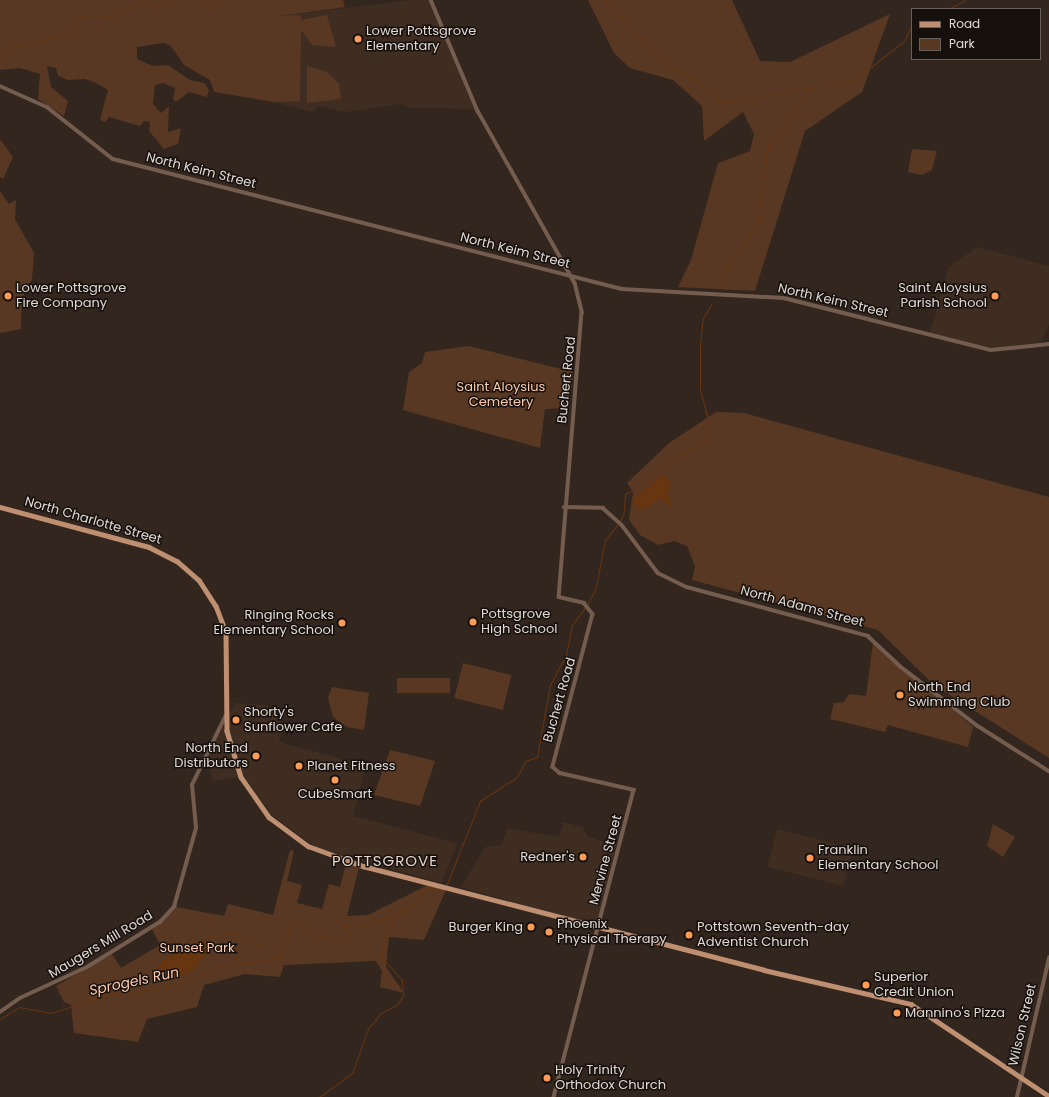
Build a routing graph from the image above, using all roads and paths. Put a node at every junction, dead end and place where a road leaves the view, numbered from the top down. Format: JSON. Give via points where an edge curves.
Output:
{"nodes":[{"id":1,"x":431,"y":0,"type":"edge"},
{"id":2,"x":0,"y":86,"type":"edge"},
{"id":3,"x":571,"y":276,"type":"junction"},
{"id":4,"x":1049,"y":344,"type":"edge"},
{"id":5,"x":0,"y":507,"type":"edge"},
{"id":6,"x":564,"y":507,"type":"junction"},
{"id":7,"x":225,"y":717,"type":"junction"},
{"id":8,"x":1049,"y":771,"type":"edge"},
{"id":9,"x":634,"y":790,"type":"joint"},
{"id":10,"x":599,"y":927,"type":"junction"},
{"id":11,"x":1049,"y":958,"type":"edge"},
{"id":12,"x":0,"y":1012,"type":"edge"},
{"id":13,"x":1021,"y":1078,"type":"junction"},
{"id":14,"x":1049,"y":1096,"type":"edge"},
{"id":15,"x":554,"y":1097,"type":"edge"},
{"id":16,"x":1016,"y":1097,"type":"edge"}],
"edges":[{"from":1,"to":3,"type":"street","name":"Buchert Road","via":[[478,111]]},
{"from":2,"to":3,"type":"street","name":"North Keim Street","via":[[47,107],[113,159]]},
{"from":3,"to":4,"type":"street","name":"North Keim Street","via":[[646,292],[784,298],[990,350]]},
{"from":3,"to":6,"type":"street","name":"Buchert Road","via":[[578,292],[582,328]]},
{"from":5,"to":7,"type":"main road","name":"North Charlotte Street","via":[[149,547],[189,570],[206,589],[224,628],[228,657]]},
{"from":6,"to":8,"type":"street","name":"North Adams Street","via":[[596,506],[622,525],[658,573],[687,587],[868,636],[898,664],[978,726]]},
{"from":6,"to":9,"type":"street","name":"Buchert Road","via":[[559,597],[586,606],[593,614],[553,761],[555,770]]},
{"from":7,"to":10,"type":"main road","name":"North Charlotte Street","via":[[229,745],[241,777],[257,803],[286,832],[328,856]]},
{"from":7,"to":12,"type":"street","name":"Maugers Mill Road","via":[[194,777],[192,790],[196,828],[179,896],[168,915],[70,977],[26,995]]},
{"from":9,"to":10,"type":"street","name":"Mervine Street"},
{"from":10,"to":13,"type":"main road","via":[[911,1004]]},
{"from":10,"to":15,"type":"street","name":"Mervine Street"},
{"from":11,"to":13,"type":"street","name":"Wilson Street"},
{"from":13,"to":14,"type":"main road"},
{"from":13,"to":16,"type":"street","name":"Wilson Street"}]}
